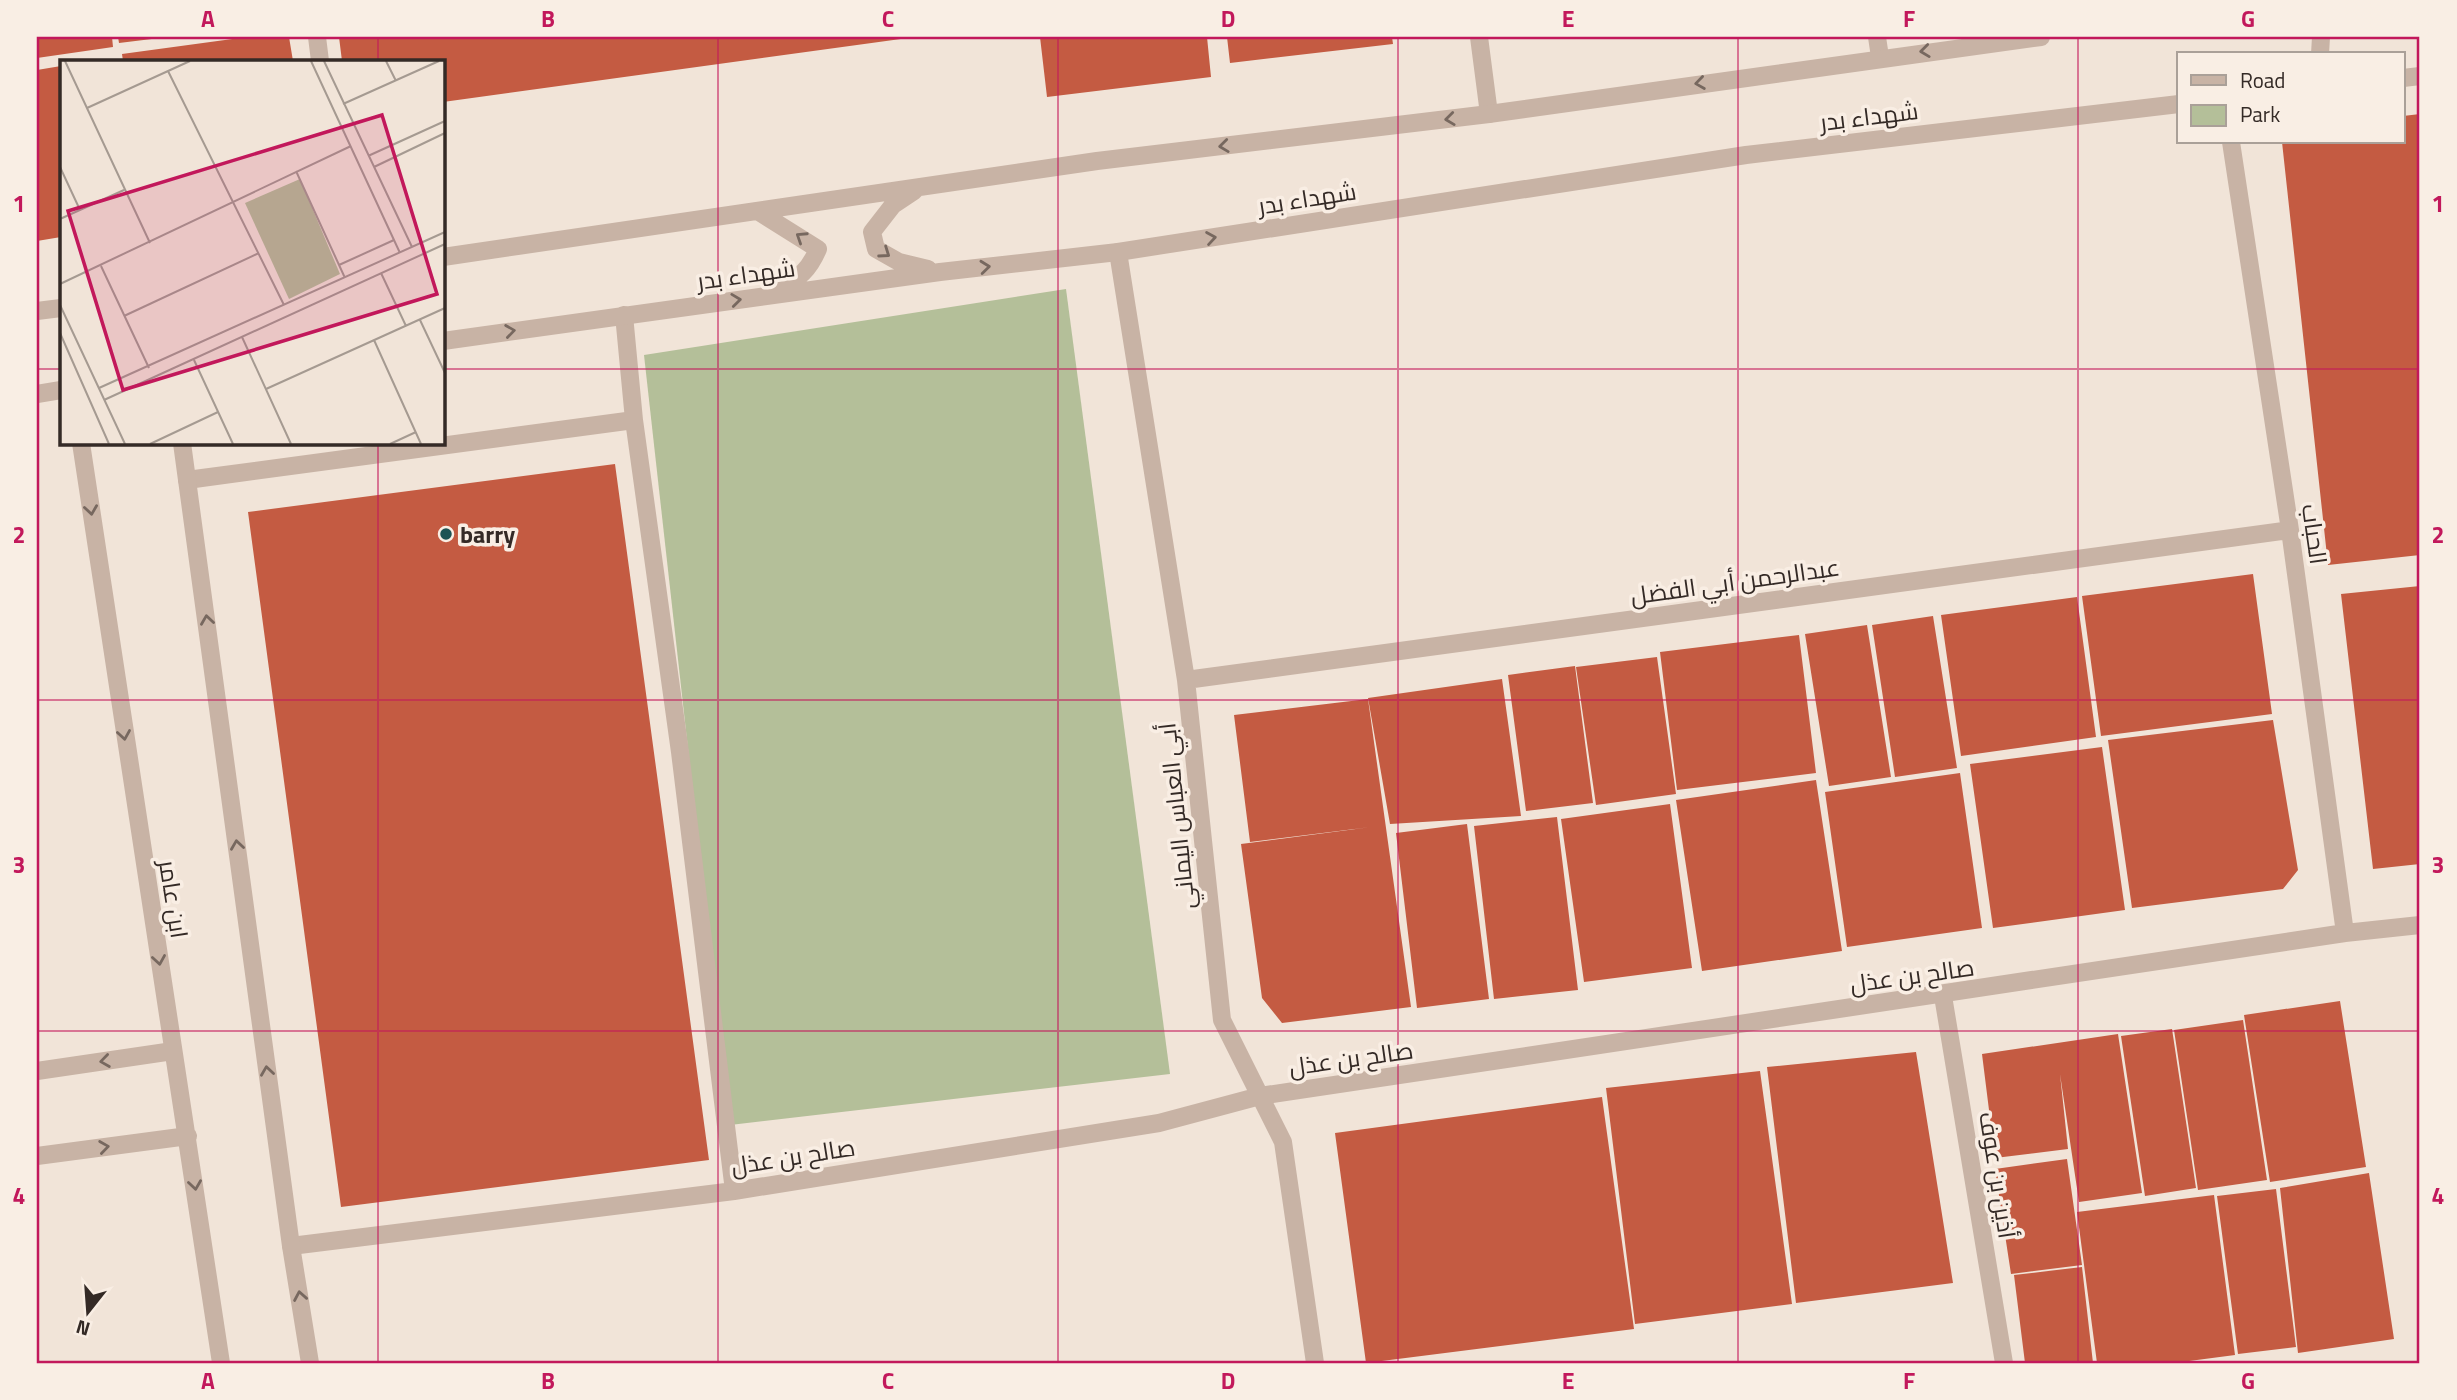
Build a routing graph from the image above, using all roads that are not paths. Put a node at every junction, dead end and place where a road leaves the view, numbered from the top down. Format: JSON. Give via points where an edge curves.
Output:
{"nodes":[{"id":1,"x":317,"y":37,"type":"edge"},
{"id":2,"x":1479,"y":37,"type":"edge"},
{"id":3,"x":1877,"y":37,"type":"edge"},
{"id":4,"x":2041,"y":37,"type":"edge"},
{"id":5,"x":1880,"y":57,"type":"junction"},
{"id":6,"x":320,"y":60,"type":"edge"},
{"id":7,"x":2177,"y":104,"type":"edge"},
{"id":8,"x":1489,"y":114,"type":"junction"},
{"id":9,"x":2231,"y":144,"type":"edge"},
{"id":10,"x":920,"y":187,"type":"junction"},
{"id":11,"x":759,"y":212,"type":"junction"},
{"id":12,"x":1118,"y":252,"type":"junction"},
{"id":13,"x":444,"y":257,"type":"edge"},
{"id":14,"x":940,"y":272,"type":"junction"},
{"id":15,"x":768,"y":296,"type":"junction"},
{"id":16,"x":60,"y":308,"type":"edge"},
{"id":17,"x":37,"y":311,"type":"edge"},
{"id":18,"x":624,"y":315,"type":"junction"},
{"id":19,"x":444,"y":341,"type":"edge"},
{"id":20,"x":60,"y":390,"type":"edge"},
{"id":21,"x":37,"y":394,"type":"edge"},
{"id":22,"x":634,"y":420,"type":"junction"},
{"id":23,"x":444,"y":443,"type":"edge"},
{"id":24,"x":81,"y":444,"type":"edge"},
{"id":25,"x":182,"y":444,"type":"edge"},
{"id":26,"x":416,"y":446,"type":"edge"},
{"id":27,"x":187,"y":480,"type":"junction"},
{"id":28,"x":2290,"y":530,"type":"junction"},
{"id":29,"x":1186,"y":680,"type":"junction"},
{"id":30,"x":2420,"y":925,"type":"edge"},
{"id":31,"x":2344,"y":933,"type":"junction"},
{"id":32,"x":1943,"y":996,"type":"junction"},
{"id":33,"x":173,"y":1051,"type":"junction"},
{"id":34,"x":37,"y":1071,"type":"edge"},
{"id":35,"x":1260,"y":1096,"type":"junction"},
{"id":36,"x":188,"y":1136,"type":"junction"},
{"id":37,"x":37,"y":1156,"type":"edge"},
{"id":38,"x":734,"y":1191,"type":"junction"},
{"id":39,"x":291,"y":1246,"type":"junction"},
{"id":40,"x":221,"y":1363,"type":"edge"},
{"id":41,"x":310,"y":1363,"type":"edge"},
{"id":42,"x":1315,"y":1363,"type":"edge"},
{"id":43,"x":2004,"y":1363,"type":"edge"}],
"edges":[{"from":1,"to":6,"type":"street"},
{"from":2,"to":8,"type":"street"},
{"from":3,"to":5,"type":"street"},
{"from":4,"to":5,"type":"street","one_way":true},
{"from":5,"to":8,"type":"street","one_way":true},
{"from":12,"to":7,"type":"street","name":"شهداء بدر","one_way":true,"via":[[1746,155]]},
{"from":8,"to":10,"type":"street","one_way":true},
{"from":9,"to":28,"type":"street","name":"الحباب"},
{"from":10,"to":11,"type":"street"},
{"from":10,"to":14,"type":"street","one_way":true,"via":[[893,205],[872,232],[876,249],[899,262]]},
{"from":11,"to":13,"type":"street"},
{"from":15,"to":11,"type":"street","one_way":true,"via":[[799,279],[818,248]]},
{"from":14,"to":12,"type":"street","name":"شهداء بدر","one_way":true},
{"from":12,"to":29,"type":"street","name":"أبي العباس اليماني"},
{"from":14,"to":15,"type":"street","name":"شهداء بدر"},
{"from":18,"to":15,"type":"street","name":"شهداء بدر","one_way":true},
{"from":16,"to":17,"type":"street"},
{"from":19,"to":18,"type":"street","name":"شهداء بدر","one_way":true},
{"from":18,"to":22,"type":"street"},
{"from":20,"to":21,"type":"street"},
{"from":22,"to":23,"type":"street"},
{"from":22,"to":38,"type":"street"},
{"from":24,"to":33,"type":"street","name":"ابن عامر","one_way":true},
{"from":25,"to":27,"type":"street"},
{"from":26,"to":27,"type":"street"},
{"from":39,"to":27,"type":"street","one_way":true},
{"from":28,"to":29,"type":"street","name":"عبدالرحمن أبي الفضل"},
{"from":28,"to":31,"type":"street","name":"الحباب"},
{"from":29,"to":35,"type":"street","name":"أبي العباس اليماني","via":[[1222,1020]]},
{"from":30,"to":31,"type":"street","name":"صالح بن عذل"},
{"from":31,"to":32,"type":"street","name":"صالح بن عذل"},
{"from":32,"to":35,"type":"street","name":"صالح بن عذل"},
{"from":32,"to":43,"type":"street","name":"أذين بن عوف"},
{"from":33,"to":34,"type":"street","one_way":true},
{"from":33,"to":36,"type":"street","name":"ابن عامر"},
{"from":35,"to":38,"type":"street","name":"صالح بن عذل","via":[[1158,1123]]},
{"from":35,"to":42,"type":"street","name":"أبي العباس اليماني","via":[[1283,1142]]},
{"from":37,"to":36,"type":"street","one_way":true},
{"from":36,"to":40,"type":"street","name":"ابن عامر","one_way":true},
{"from":38,"to":39,"type":"street","name":"صالح بن عذل"},
{"from":41,"to":39,"type":"street","one_way":true}]}
